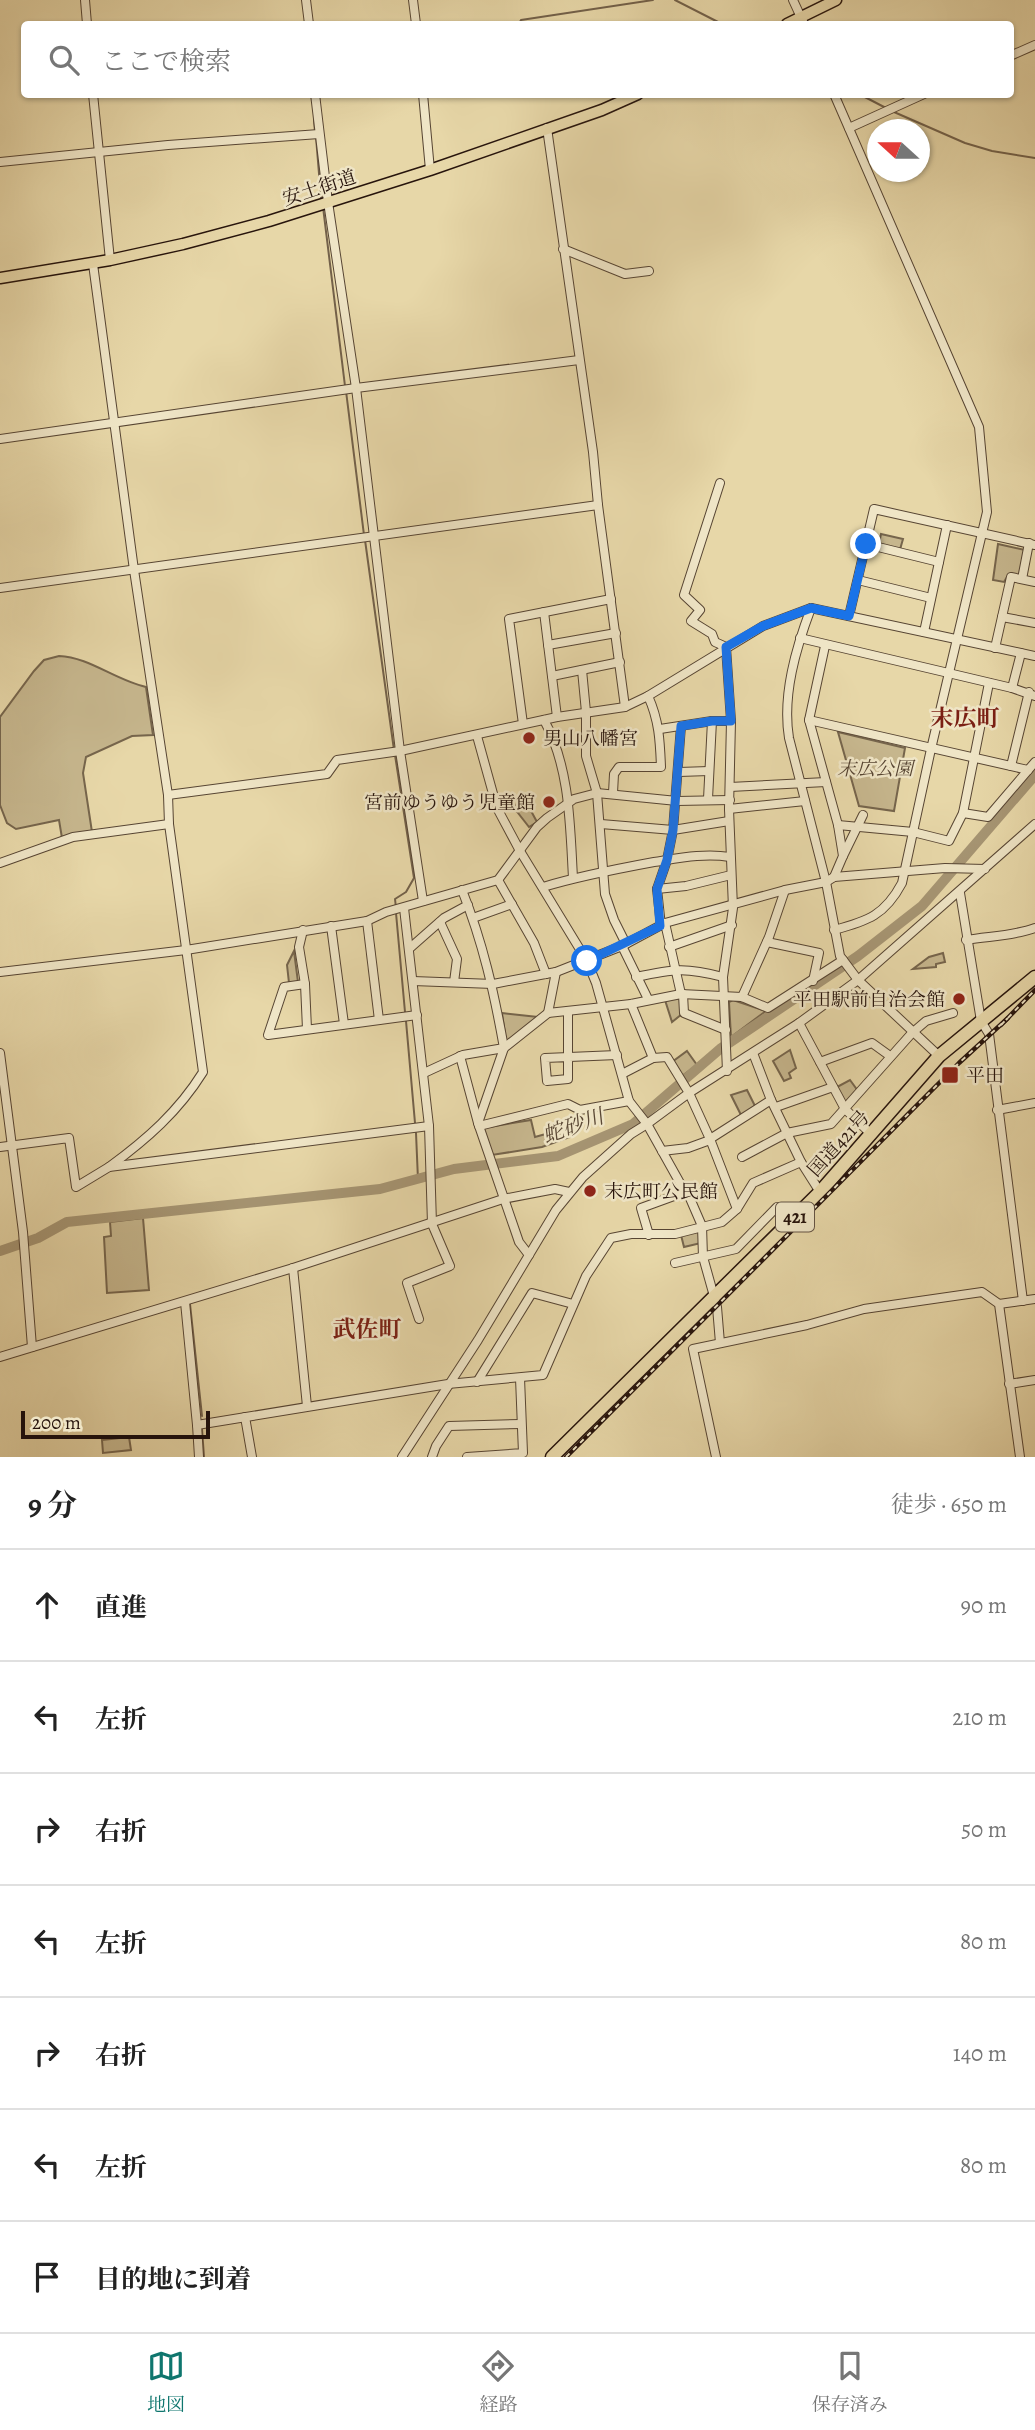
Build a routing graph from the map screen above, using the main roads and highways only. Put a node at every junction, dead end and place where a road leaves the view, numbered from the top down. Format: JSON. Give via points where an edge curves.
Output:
{"nodes":[{"id":1,"x":836,"y":0,"type":"edge"},
{"id":2,"x":802,"y":21,"type":"edge"},
{"id":3,"x":629,"y":98,"type":"edge"},
{"id":4,"x":0,"y":278,"type":"edge"},
{"id":5,"x":1035,"y":977,"type":"edge"},
{"id":6,"x":552,"y":1457,"type":"edge"}],
"edges":[{"from":1,"to":2,"type":"main road"},
{"from":3,"to":4,"type":"main road","name":"安土街道","via":[[430,170],[223,234],[93,264]]},
{"from":5,"to":6,"type":"highway","name":"国道421号","number":"421","via":[[939,1056],[820,1192]]}]}
